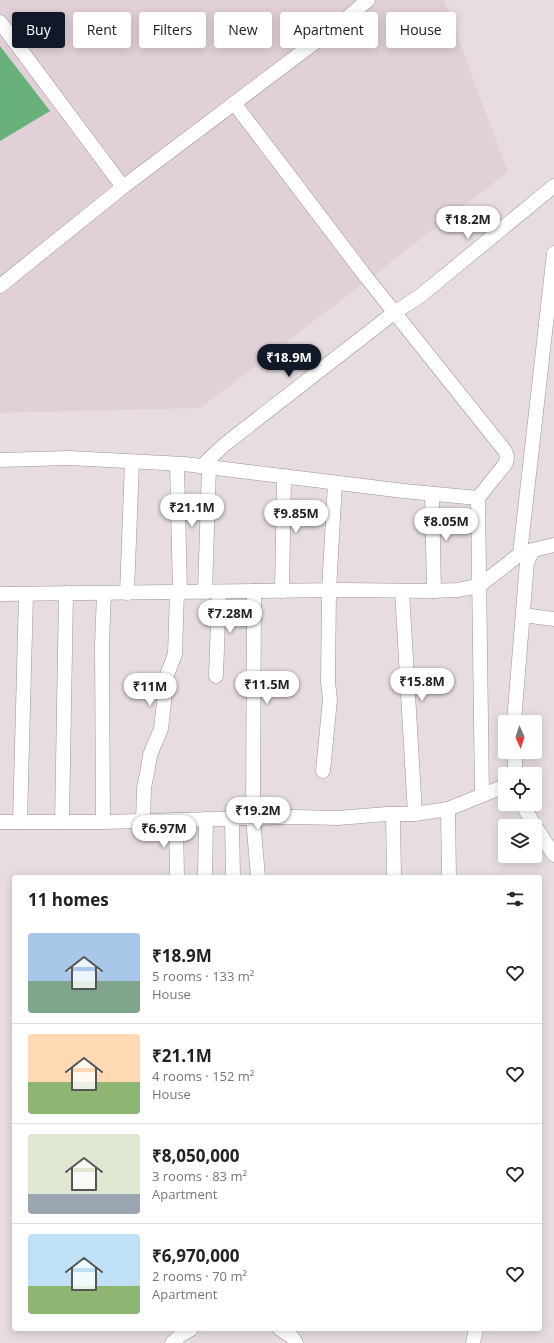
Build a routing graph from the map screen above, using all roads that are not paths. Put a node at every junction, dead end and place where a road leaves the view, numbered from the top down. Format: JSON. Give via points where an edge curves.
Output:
{"nodes":[{"id":1,"x":368,"y":0,"type":"edge"},
{"id":2,"x":0,"y":22,"type":"edge"},
{"id":3,"x":234,"y":103,"type":"junction"},
{"id":4,"x":554,"y":186,"type":"edge"},
{"id":5,"x":123,"y":187,"type":"junction"},
{"id":6,"x":554,"y":253,"type":"edge"},
{"id":7,"x":0,"y":286,"type":"edge"},
{"id":8,"x":392,"y":309,"type":"junction"},
{"id":9,"x":0,"y":460,"type":"edge"},
{"id":10,"x":132,"y":462,"type":"junction"},
{"id":11,"x":177,"y":464,"type":"junction"},
{"id":12,"x":206,"y":467,"type":"junction"},
{"id":13,"x":284,"y":476,"type":"junction"},
{"id":14,"x":335,"y":483,"type":"junction"},
{"id":15,"x":432,"y":494,"type":"junction"},
{"id":16,"x":478,"y":498,"type":"junction"},
{"id":17,"x":554,"y":545,"type":"edge"},
{"id":18,"x":526,"y":552,"type":"junction"},
{"id":19,"x":479,"y":586,"type":"junction"},
{"id":20,"x":254,"y":591,"type":"junction"},
{"id":21,"x":282,"y":591,"type":"junction"},
{"id":22,"x":329,"y":591,"type":"junction"},
{"id":23,"x":402,"y":591,"type":"junction"},
{"id":24,"x":434,"y":591,"type":"junction"},
{"id":25,"x":179,"y":592,"type":"junction"},
{"id":26,"x":212,"y":592,"type":"junction"},
{"id":27,"x":66,"y":593,"type":"junction"},
{"id":28,"x":104,"y":593,"type":"junction"},
{"id":29,"x":127,"y":593,"type":"junction"},
{"id":30,"x":0,"y":594,"type":"edge"},
{"id":31,"x":26,"y":594,"type":"junction"},
{"id":32,"x":523,"y":616,"type":"junction"},
{"id":33,"x":554,"y":619,"type":"edge"},
{"id":34,"x":216,"y":676,"type":"dead end"},
{"id":35,"x":515,"y":715,"type":"edge"},
{"id":36,"x":323,"y":771,"type":"dead end"},
{"id":37,"x":498,"y":789,"type":"edge"},
{"id":38,"x":482,"y":795,"type":"junction"},
{"id":39,"x":448,"y":809,"type":"junction"},
{"id":40,"x":393,"y":814,"type":"junction"},
{"id":41,"x":415,"y":814,"type":"junction"},
{"id":42,"x":253,"y":818,"type":"junction"},
{"id":43,"x":206,"y":819,"type":"junction"},
{"id":44,"x":232,"y":819,"type":"junction"},
{"id":45,"x":176,"y":820,"type":"junction"},
{"id":46,"x":143,"y":821,"type":"junction"},
{"id":47,"x":0,"y":822,"type":"edge"},
{"id":48,"x":20,"y":822,"type":"junction"},
{"id":49,"x":62,"y":822,"type":"junction"},
{"id":50,"x":103,"y":822,"type":"junction"},
{"id":51,"x":542,"y":837,"type":"edge"},
{"id":52,"x":554,"y":856,"type":"edge"},
{"id":53,"x":177,"y":875,"type":"edge"},
{"id":54,"x":205,"y":875,"type":"edge"},
{"id":55,"x":233,"y":875,"type":"edge"},
{"id":56,"x":258,"y":875,"type":"edge"},
{"id":57,"x":394,"y":875,"type":"edge"},
{"id":58,"x":448,"y":875,"type":"edge"},
{"id":59,"x":188,"y":1331,"type":"edge"},
{"id":60,"x":283,"y":1331,"type":"edge"},
{"id":61,"x":476,"y":1331,"type":"edge"},
{"id":62,"x":172,"y":1343,"type":"edge"},
{"id":63,"x":296,"y":1343,"type":"edge"},
{"id":64,"x":473,"y":1343,"type":"edge"}],
"edges":[{"from":1,"to":3,"type":"street"},
{"from":2,"to":5,"type":"street"},
{"from":3,"to":5,"type":"street"},
{"from":3,"to":8,"type":"street"},
{"from":4,"to":8,"type":"street","via":[[420,296]]},
{"from":5,"to":7,"type":"street"},
{"from":6,"to":18,"type":"street"},
{"from":8,"to":12,"type":"street","via":[[224,445]]},
{"from":8,"to":16,"type":"street","via":[[505,451],[506,463]]},
{"from":9,"to":10,"type":"street","via":[[69,458]]},
{"from":10,"to":11,"type":"street"},
{"from":10,"to":29,"type":"street"},
{"from":11,"to":12,"type":"street"},
{"from":11,"to":25,"type":"street"},
{"from":12,"to":13,"type":"street"},
{"from":12,"to":26,"type":"street"},
{"from":13,"to":14,"type":"street"},
{"from":13,"to":21,"type":"street"},
{"from":14,"to":15,"type":"street"},
{"from":14,"to":22,"type":"street"},
{"from":15,"to":16,"type":"street"},
{"from":15,"to":24,"type":"street"},
{"from":16,"to":19,"type":"street"},
{"from":17,"to":18,"type":"street"},
{"from":18,"to":19,"type":"street"},
{"from":18,"to":32,"type":"street"},
{"from":19,"to":24,"type":"street"},
{"from":19,"to":38,"type":"street"},
{"from":20,"to":21,"type":"street"},
{"from":20,"to":26,"type":"street"},
{"from":20,"to":42,"type":"street"},
{"from":21,"to":22,"type":"street"},
{"from":22,"to":23,"type":"street"},
{"from":22,"to":36,"type":"street","via":[[330,699]]},
{"from":23,"to":24,"type":"street"},
{"from":23,"to":41,"type":"street"},
{"from":25,"to":26,"type":"street"},
{"from":25,"to":29,"type":"street"},
{"from":25,"to":46,"type":"street","via":[[175,654],[167,675],[161,729],[150,755],[144,788]]},
{"from":26,"to":34,"type":"street"},
{"from":27,"to":28,"type":"street"},
{"from":27,"to":31,"type":"street"},
{"from":27,"to":49,"type":"street"},
{"from":28,"to":29,"type":"street"},
{"from":28,"to":50,"type":"street"},
{"from":30,"to":31,"type":"street"},
{"from":31,"to":48,"type":"street"},
{"from":32,"to":33,"type":"street"},
{"from":32,"to":35,"type":"street"},
{"from":37,"to":38,"type":"street"},
{"from":38,"to":39,"type":"street"},
{"from":39,"to":41,"type":"street"},
{"from":39,"to":58,"type":"street"},
{"from":40,"to":41,"type":"street"},
{"from":40,"to":42,"type":"street","via":[[338,818]]},
{"from":40,"to":57,"type":"street"},
{"from":42,"to":44,"type":"street"},
{"from":42,"to":56,"type":"street"},
{"from":43,"to":44,"type":"street"},
{"from":43,"to":45,"type":"street"},
{"from":43,"to":54,"type":"street"},
{"from":44,"to":55,"type":"street"},
{"from":45,"to":46,"type":"street"},
{"from":45,"to":53,"type":"street"},
{"from":46,"to":50,"type":"street"},
{"from":47,"to":48,"type":"street"},
{"from":48,"to":49,"type":"street"},
{"from":49,"to":50,"type":"street"},
{"from":51,"to":52,"type":"street"},
{"from":59,"to":62,"type":"street"},
{"from":60,"to":63,"type":"street"},
{"from":61,"to":64,"type":"street"}]}
